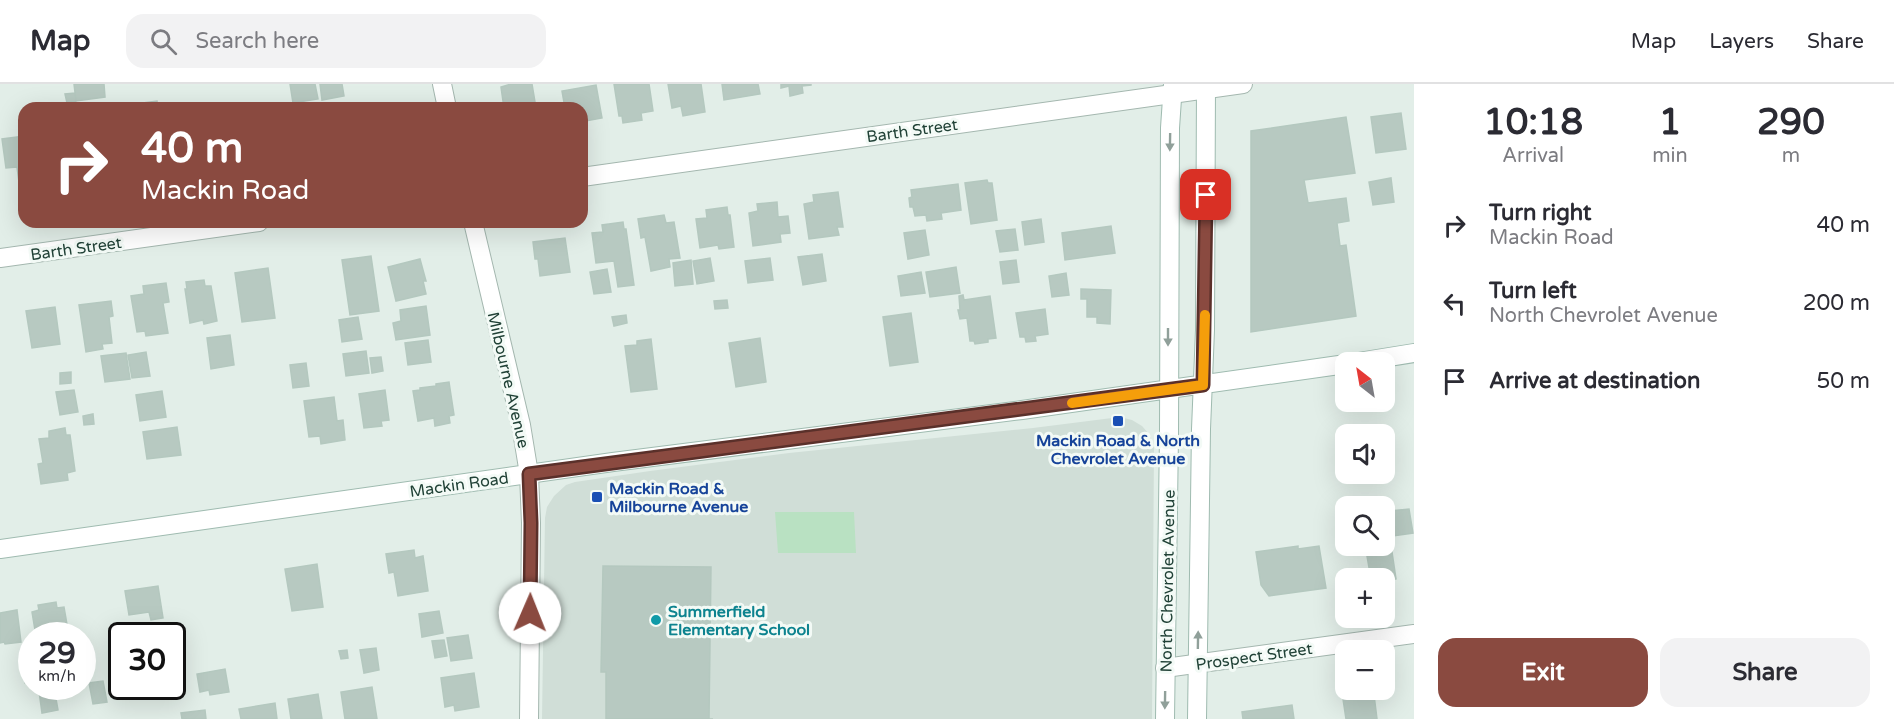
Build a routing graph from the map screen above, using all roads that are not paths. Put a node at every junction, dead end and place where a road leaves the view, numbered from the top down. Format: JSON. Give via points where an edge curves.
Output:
{"nodes":[{"id":1,"x":442,"y":84,"type":"edge"},
{"id":2,"x":1243,"y":84,"type":"edge"},
{"id":3,"x":1206,"y":87,"type":"edge"},
{"id":4,"x":1173,"y":89,"type":"edge"},
{"id":5,"x":446,"y":102,"type":"edge"},
{"id":6,"x":588,"y":176,"type":"edge"},
{"id":7,"x":216,"y":228,"type":"edge"},
{"id":8,"x":474,"y":228,"type":"edge"},
{"id":9,"x":0,"y":258,"type":"edge"},
{"id":10,"x":1414,"y":353,"type":"edge"},
{"id":11,"x":1395,"y":356,"type":"edge"},
{"id":12,"x":1335,"y":366,"type":"edge"},
{"id":13,"x":1203,"y":385,"type":"junction"},
{"id":14,"x":1168,"y":390,"type":"junction"},
{"id":15,"x":529,"y":474,"type":"junction"},
{"id":16,"x":0,"y":549,"type":"edge"},
{"id":17,"x":1414,"y":634,"type":"edge"},
{"id":18,"x":1197,"y":664,"type":"junction"},
{"id":19,"x":1165,"y":668,"type":"junction"},
{"id":20,"x":529,"y":719,"type":"edge"},
{"id":21,"x":1165,"y":719,"type":"edge"},
{"id":22,"x":1197,"y":719,"type":"edge"}],
"edges":[{"from":1,"to":5,"type":"street"},
{"from":2,"to":3,"type":"street","name":"Barth Street"},
{"from":3,"to":4,"type":"street","name":"Barth Street"},
{"from":3,"to":13,"type":"street","name":"North Chevrolet Avenue"},
{"from":4,"to":6,"type":"street","name":"Barth Street"},
{"from":4,"to":14,"type":"street","name":"North Chevrolet Avenue","one_way":true},
{"from":7,"to":9,"type":"street","name":"Barth Street"},
{"from":8,"to":15,"type":"street","name":"Milbourne Avenue"},
{"from":10,"to":11,"type":"street"},
{"from":12,"to":13,"type":"street","name":"Mackin Road"},
{"from":13,"to":14,"type":"street","name":"Mackin Road"},
{"from":18,"to":13,"type":"street","name":"North Chevrolet Avenue","one_way":true},
{"from":14,"to":15,"type":"street","name":"Mackin Road"},
{"from":14,"to":19,"type":"street","name":"North Chevrolet Avenue"},
{"from":15,"to":16,"type":"street","name":"Mackin Road"},
{"from":15,"to":20,"type":"street","name":"Milbourne Avenue"},
{"from":17,"to":18,"type":"street","name":"Prospect Street"},
{"from":18,"to":19,"type":"street","name":"Prospect Street"},
{"from":18,"to":22,"type":"street","name":"North Chevrolet Avenue"},
{"from":19,"to":21,"type":"street","name":"North Chevrolet Avenue","one_way":true}]}
